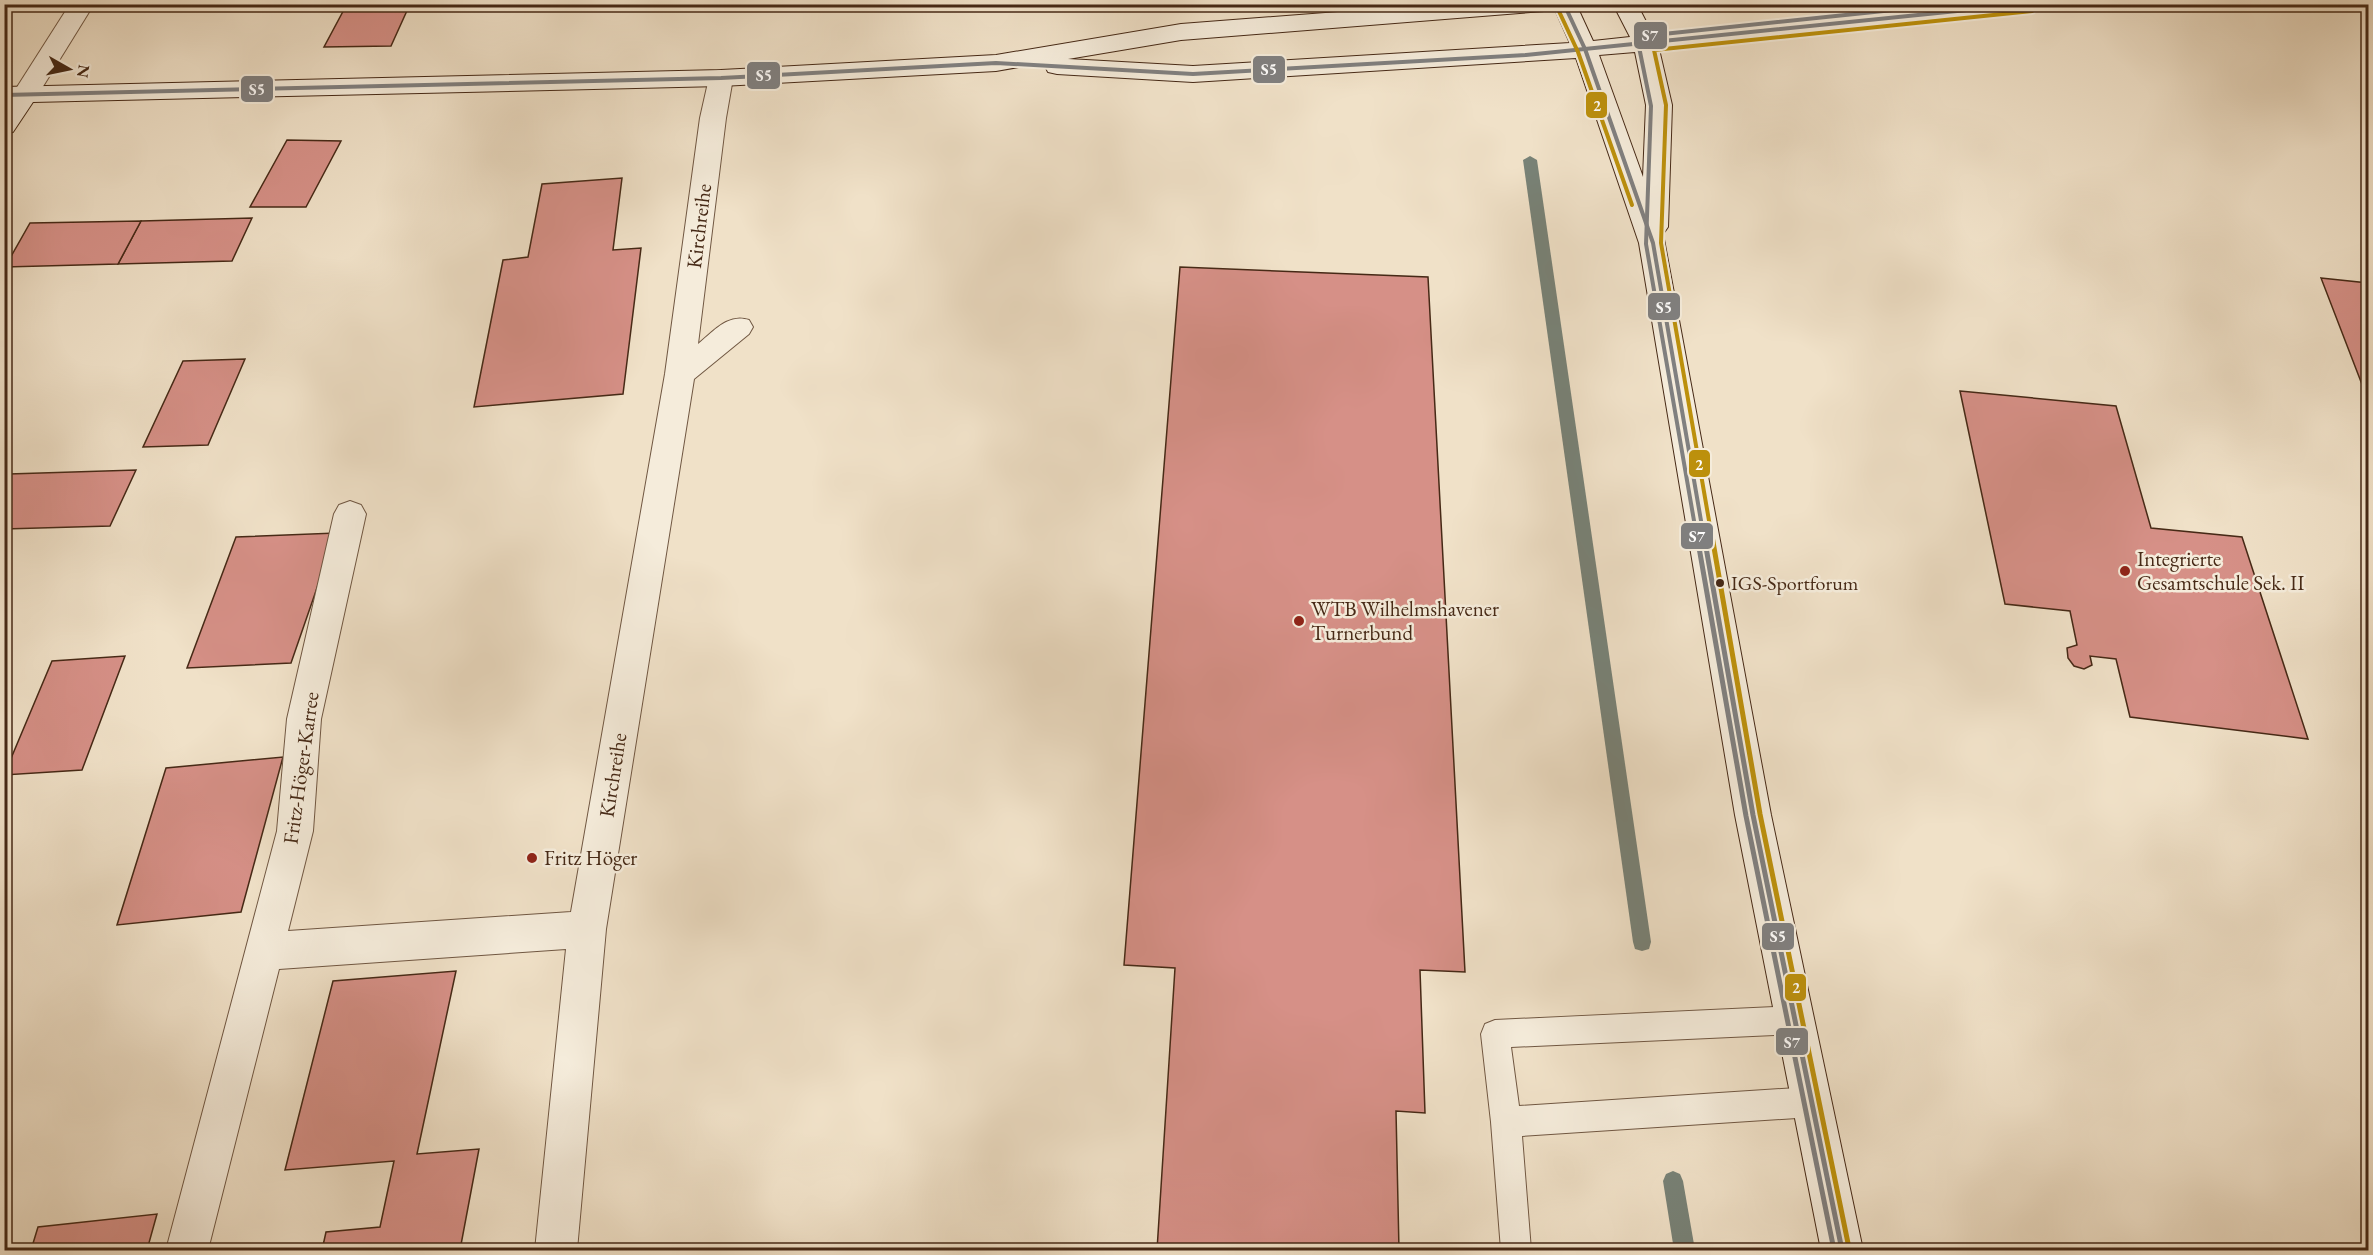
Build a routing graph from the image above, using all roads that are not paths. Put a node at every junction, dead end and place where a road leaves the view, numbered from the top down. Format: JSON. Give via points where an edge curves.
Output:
{"nodes":[{"id":1,"x":82,"y":4,"type":"edge"},
{"id":2,"x":1545,"y":4,"type":"edge"},
{"id":3,"x":1564,"y":4,"type":"edge"},
{"id":4,"x":1625,"y":4,"type":"edge"},
{"id":5,"x":2031,"y":4,"type":"edge"},
{"id":6,"x":1645,"y":43,"type":"junction"},
{"id":7,"x":1585,"y":49,"type":"junction"},
{"id":8,"x":996,"y":63,"type":"junction"},
{"id":9,"x":721,"y":78,"type":"junction"},
{"id":10,"x":15,"y":95,"type":"edge"},
{"id":11,"x":4,"y":126,"type":"edge"},
{"id":12,"x":1653,"y":243,"type":"junction"},
{"id":13,"x":739,"y":327,"type":"dead end"},
{"id":14,"x":680,"y":374,"type":"junction"},
{"id":15,"x":350,"y":514,"type":"dead end"},
{"id":16,"x":587,"y":929,"type":"junction"},
{"id":17,"x":264,"y":951,"type":"junction"},
{"id":18,"x":1796,"y":1020,"type":"junction"},
{"id":19,"x":1812,"y":1102,"type":"junction"},
{"id":20,"x":1506,"y":1122,"type":"junction"},
{"id":21,"x":187,"y":1251,"type":"edge"},
{"id":22,"x":556,"y":1251,"type":"edge"},
{"id":23,"x":1516,"y":1251,"type":"edge"},
{"id":24,"x":1842,"y":1251,"type":"edge"}],
"edges":[{"from":1,"to":10,"type":"main road"},
{"from":2,"to":8,"type":"main road","via":[[1181,32]]},
{"from":3,"to":7,"type":"main road"},
{"from":4,"to":6,"type":"main road"},
{"from":5,"to":6,"type":"main road"},
{"from":6,"to":7,"type":"main road"},
{"from":6,"to":12,"type":"main road","via":[[1659,105]]},
{"from":7,"to":8,"type":"main road","via":[[1193,74]]},
{"from":7,"to":12,"type":"main road"},
{"from":8,"to":9,"type":"main road"},
{"from":9,"to":10,"type":"main road"},
{"from":9,"to":14,"type":"main road","name":"Kirchreihe"},
{"from":10,"to":11,"type":"main road"},
{"from":12,"to":18,"type":"main road","via":[[1753,814]]},
{"from":13,"to":14,"type":"main road"},
{"from":14,"to":16,"type":"main road","name":"Kirchreihe"},
{"from":15,"to":17,"type":"main road","name":"Fritz-Höger-Karree","via":[[304,719],[295,831]]},
{"from":16,"to":17,"type":"main road"},
{"from":16,"to":22,"type":"main road","name":"Kirchreihe"},
{"from":17,"to":21,"type":"main road","name":"Fritz-Höger-Karree"},
{"from":18,"to":19,"type":"main road"},
{"from":18,"to":20,"type":"lane","via":[[1495,1035]]},
{"from":19,"to":20,"type":"lane"},
{"from":19,"to":24,"type":"main road"},
{"from":20,"to":23,"type":"lane"}]}
